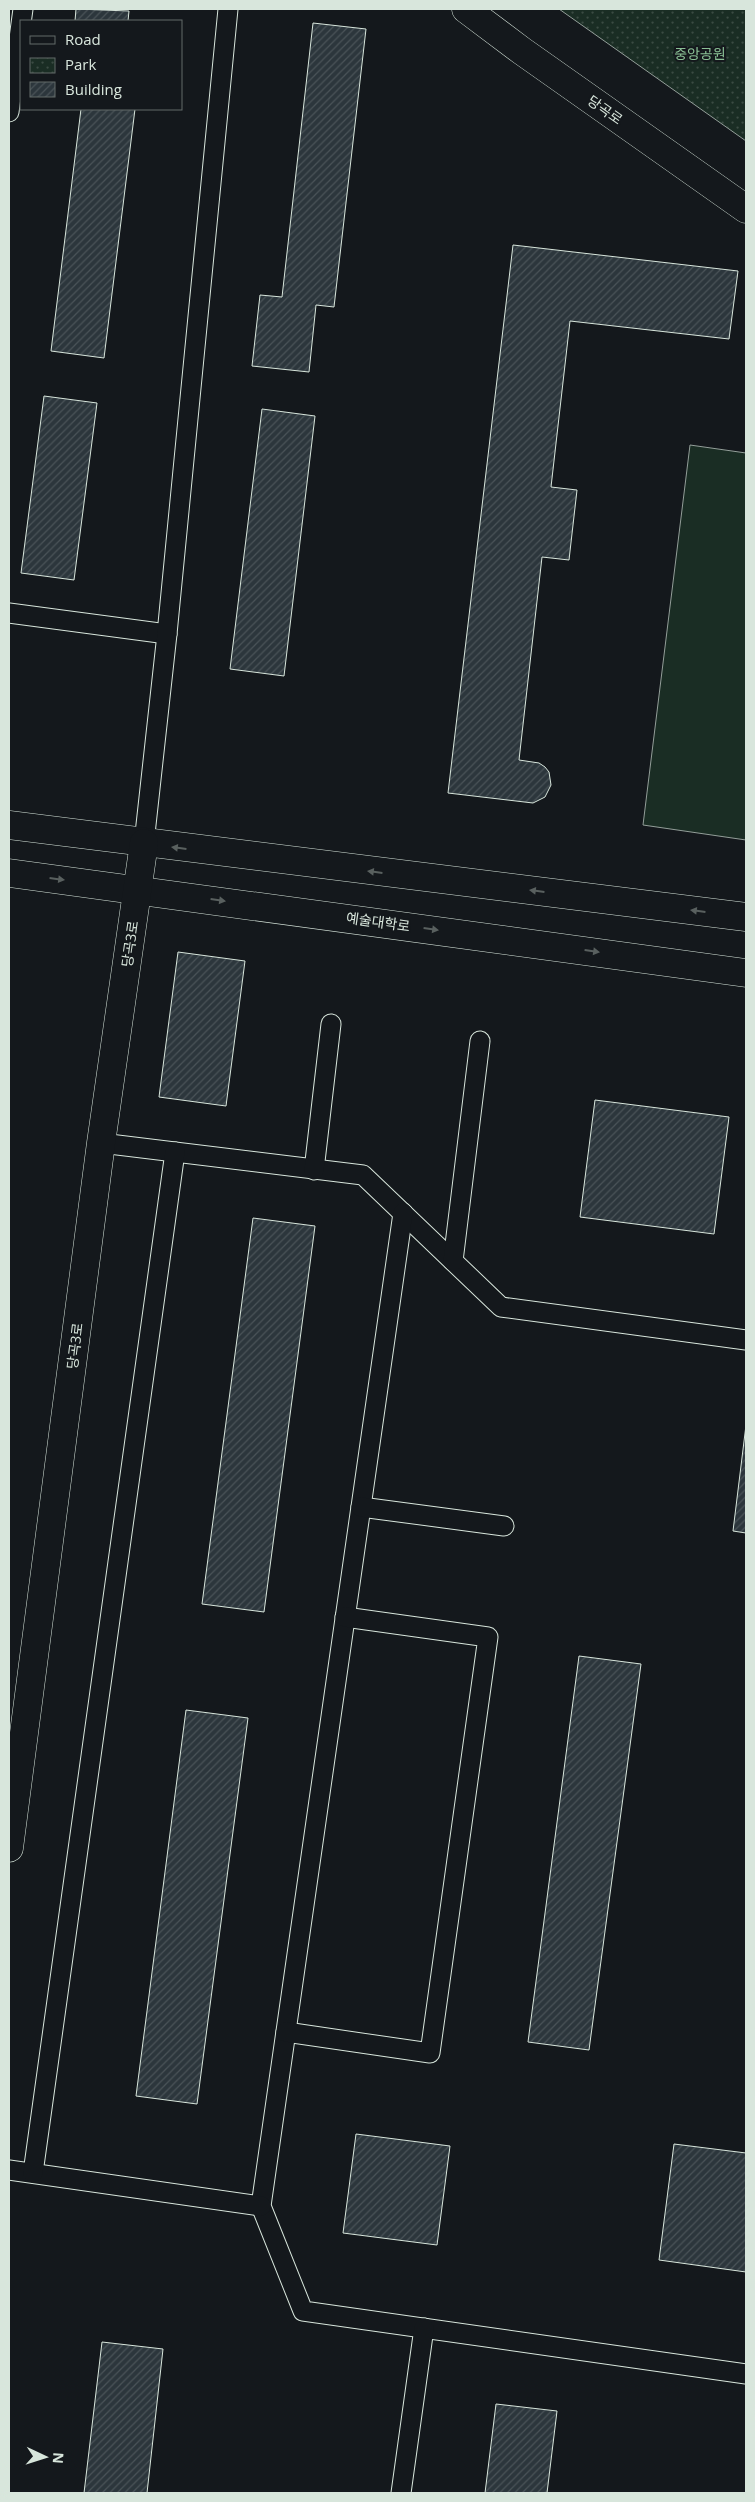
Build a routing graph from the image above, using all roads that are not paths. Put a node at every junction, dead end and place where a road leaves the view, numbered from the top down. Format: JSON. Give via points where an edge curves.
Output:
{"nodes":[{"id":1,"x":228,"y":9,"type":"edge"},
{"id":2,"x":466,"y":9,"type":"edge"},
{"id":3,"x":20,"y":31,"type":"edge"},
{"id":4,"x":9,"y":112,"type":"edge"},
{"id":5,"x":746,"y":209,"type":"edge"},
{"id":6,"x":9,"y":613,"type":"edge"},
{"id":7,"x":168,"y":634,"type":"junction"},
{"id":8,"x":9,"y":825,"type":"edge"},
{"id":9,"x":144,"y":843,"type":"junction"},
{"id":10,"x":9,"y":873,"type":"edge"},
{"id":11,"x":138,"y":889,"type":"junction"},
{"id":12,"x":746,"y":917,"type":"edge"},
{"id":13,"x":746,"y":973,"type":"edge"},
{"id":14,"x":331,"y":1024,"type":"dead end"},
{"id":15,"x":480,"y":1041,"type":"dead end"},
{"id":16,"x":101,"y":1143,"type":"junction"},
{"id":17,"x":175,"y":1152,"type":"junction"},
{"id":18,"x":314,"y":1170,"type":"junction"},
{"id":19,"x":403,"y":1213,"type":"junction"},
{"id":20,"x":453,"y":1262,"type":"junction"},
{"id":21,"x":746,"y":1340,"type":"edge"},
{"id":22,"x":361,"y":1507,"type":"junction"},
{"id":23,"x":504,"y":1526,"type":"dead end"},
{"id":24,"x":345,"y":1616,"type":"junction"},
{"id":25,"x":9,"y":1848,"type":"edge"},
{"id":26,"x":286,"y":2032,"type":"junction"},
{"id":27,"x":9,"y":2170,"type":"edge"},
{"id":28,"x":33,"y":2174,"type":"junction"},
{"id":29,"x":260,"y":2206,"type":"junction"},
{"id":30,"x":424,"y":2328,"type":"junction"},
{"id":31,"x":746,"y":2374,"type":"edge"},
{"id":32,"x":401,"y":2493,"type":"edge"}],
"edges":[{"from":1,"to":7,"type":"lane"},
{"from":2,"to":5,"type":"street","name":"당곡로"},
{"from":3,"to":4,"type":"lane"},
{"from":6,"to":7,"type":"lane"},
{"from":7,"to":9,"type":"lane"},
{"from":8,"to":9,"type":"street"},
{"from":9,"to":11,"type":"street","name":"당곡3로"},
{"from":12,"to":9,"type":"street","one_way":true},
{"from":10,"to":11,"type":"street","name":"예술대학로","one_way":true},
{"from":11,"to":13,"type":"street","name":"예술대학로","one_way":true},
{"from":11,"to":16,"type":"street","name":"당곡3로"},
{"from":14,"to":18,"type":"lane"},
{"from":15,"to":20,"type":"lane"},
{"from":16,"to":17,"type":"lane"},
{"from":16,"to":25,"type":"street","name":"당곡3로"},
{"from":17,"to":18,"type":"lane"},
{"from":17,"to":28,"type":"lane"},
{"from":18,"to":19,"type":"lane","via":[[363,1175]]},
{"from":19,"to":20,"type":"lane"},
{"from":19,"to":22,"type":"lane"},
{"from":20,"to":21,"type":"lane","via":[[501,1307]]},
{"from":22,"to":23,"type":"lane"},
{"from":22,"to":24,"type":"lane"},
{"from":24,"to":26,"type":"lane"},
{"from":24,"to":26,"type":"lane","via":[[488,1637],[430,2053]]},
{"from":26,"to":29,"type":"lane"},
{"from":27,"to":28,"type":"lane"},
{"from":28,"to":29,"type":"lane"},
{"from":29,"to":30,"type":"lane","via":[[303,2311]]},
{"from":30,"to":31,"type":"lane"},
{"from":30,"to":32,"type":"lane"}]}
